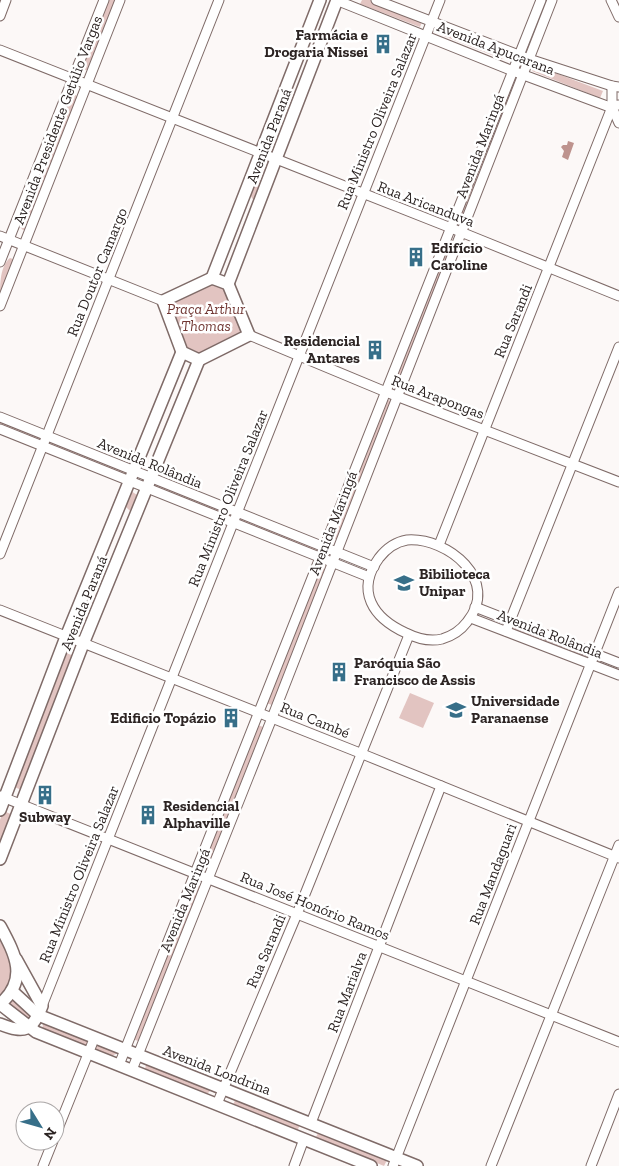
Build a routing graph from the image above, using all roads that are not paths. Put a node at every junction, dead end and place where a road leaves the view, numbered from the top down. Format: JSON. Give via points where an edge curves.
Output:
{"nodes":[{"id":1,"x":6,"y":0,"type":"edge"},
{"id":2,"x":104,"y":0,"type":"edge"},
{"id":3,"x":120,"y":0,"type":"edge"},
{"id":4,"x":219,"y":0,"type":"edge"},
{"id":5,"x":320,"y":0,"type":"edge"},
{"id":6,"x":337,"y":0,"type":"edge"},
{"id":7,"x":376,"y":0,"type":"edge"},
{"id":8,"x":440,"y":0,"type":"edge"},
{"id":9,"x":541,"y":0,"type":"edge"},
{"id":10,"x":552,"y":0,"type":"edge"},
{"id":11,"x":612,"y":0,"type":"edge"},
{"id":12,"x":358,"y":4,"type":"edge"},
{"id":13,"x":314,"y":13,"type":"junction"},
{"id":14,"x":0,"y":16,"type":"edge"},
{"id":15,"x":619,"y":17,"type":"edge"},
{"id":16,"x":330,"y":19,"type":"junction"},
{"id":17,"x":431,"y":22,"type":"junction"},
{"id":18,"x":426,"y":36,"type":"junction"},
{"id":19,"x":0,"y":50,"type":"edge"},
{"id":20,"x":519,"y":56,"type":"junction"},
{"id":21,"x":529,"y":59,"type":"junction"},
{"id":22,"x":513,"y":71,"type":"junction"},
{"id":23,"x":523,"y":74,"type":"junction"},
{"id":24,"x":73,"y":79,"type":"junction"},
{"id":25,"x":86,"y":85,"type":"junction"},
{"id":26,"x":615,"y":87,"type":"edge"},
{"id":27,"x":616,"y":106,"type":"edge"},
{"id":28,"x":172,"y":119,"type":"junction"},
{"id":29,"x":619,"y":123,"type":"edge"},
{"id":30,"x":267,"y":136,"type":"junction"},
{"id":31,"x":283,"y":140,"type":"junction"},
{"id":32,"x":260,"y":153,"type":"junction"},
{"id":33,"x":276,"y":159,"type":"junction"},
{"id":34,"x":250,"y":179,"type":"junction"},
{"id":35,"x":266,"y":185,"type":"junction"},
{"id":36,"x":363,"y":194,"type":"junction"},
{"id":37,"x":451,"y":228,"type":"junction"},
{"id":38,"x":462,"y":232,"type":"junction"},
{"id":39,"x":4,"y":238,"type":"edge"},
{"id":40,"x":24,"y":245,"type":"junction"},
{"id":41,"x":220,"y":258,"type":"junction"},
{"id":42,"x":0,"y":262,"type":"edge"},
{"id":43,"x":236,"y":263,"type":"junction"},
{"id":44,"x":549,"y":267,"type":"junction"},
{"id":45,"x":212,"y":278,"type":"junction"},
{"id":46,"x":109,"y":280,"type":"junction"},
{"id":47,"x":228,"y":284,"type":"junction"},
{"id":48,"x":619,"y":296,"type":"edge"},
{"id":49,"x":163,"y":301,"type":"junction"},
{"id":50,"x":0,"y":306,"type":"edge"},
{"id":51,"x":249,"y":335,"type":"junction"},
{"id":52,"x":406,"y":343,"type":"junction"},
{"id":53,"x":417,"y":346,"type":"junction"},
{"id":54,"x":619,"y":347,"type":"edge"},
{"id":55,"x":182,"y":352,"type":"junction"},
{"id":56,"x":300,"y":355,"type":"junction"},
{"id":57,"x":198,"y":360,"type":"junction"},
{"id":58,"x":386,"y":392,"type":"junction"},
{"id":59,"x":398,"y":396,"type":"junction"},
{"id":60,"x":0,"y":417,"type":"edge"},
{"id":61,"x":0,"y":429,"type":"edge"},
{"id":62,"x":484,"y":430,"type":"junction"},
{"id":63,"x":47,"y":436,"type":"junction"},
{"id":64,"x":43,"y":446,"type":"junction"},
{"id":65,"x":572,"y":464,"type":"junction"},
{"id":66,"x":131,"y":476,"type":"junction"},
{"id":67,"x":619,"y":482,"type":"edge"},
{"id":68,"x":148,"y":483,"type":"junction"},
{"id":69,"x":235,"y":518,"type":"junction"},
{"id":70,"x":439,"y":545,"type":"junction"},
{"id":71,"x":325,"y":548,"type":"junction"},
{"id":72,"x":336,"y":552,"type":"junction"},
{"id":73,"x":0,"y":554,"type":"edge"},
{"id":74,"x":321,"y":558,"type":"junction"},
{"id":75,"x":333,"y":562,"type":"junction"},
{"id":76,"x":374,"y":567,"type":"junction"},
{"id":77,"x":369,"y":577,"type":"junction"},
{"id":78,"x":619,"y":592,"type":"edge"},
{"id":79,"x":475,"y":608,"type":"junction"},
{"id":80,"x":0,"y":610,"type":"edge"},
{"id":81,"x":471,"y":618,"type":"junction"},
{"id":82,"x":509,"y":621,"type":"junction"},
{"id":83,"x":506,"y":631,"type":"junction"},
{"id":84,"x":409,"y":635,"type":"junction"},
{"id":85,"x":66,"y":637,"type":"junction"},
{"id":86,"x":83,"y":644,"type":"junction"},
{"id":87,"x":594,"y":654,"type":"junction"},
{"id":88,"x":619,"y":663,"type":"edge"},
{"id":89,"x":590,"y":664,"type":"junction"},
{"id":90,"x":619,"y":675,"type":"edge"},
{"id":91,"x":172,"y":679,"type":"junction"},
{"id":92,"x":259,"y":713,"type":"junction"},
{"id":93,"x":272,"y":718,"type":"junction"},
{"id":94,"x":360,"y":753,"type":"junction"},
{"id":95,"x":441,"y":786,"type":"junction"},
{"id":96,"x":2,"y":797,"type":"edge"},
{"id":97,"x":22,"y":804,"type":"junction"},
{"id":98,"x":0,"y":810,"type":"edge"},
{"id":99,"x":528,"y":821,"type":"junction"},
{"id":100,"x":108,"y":839,"type":"junction"},
{"id":101,"x":619,"y":845,"type":"edge"},
{"id":102,"x":617,"y":857,"type":"edge"},
{"id":103,"x":0,"y":859,"type":"edge"},
{"id":104,"x":196,"y":873,"type":"junction"},
{"id":105,"x":208,"y":878,"type":"junction"},
{"id":106,"x":297,"y":914,"type":"junction"},
{"id":107,"x":0,"y":925,"type":"edge"},
{"id":108,"x":169,"y":940,"type":"junction"},
{"id":109,"x":182,"y":945,"type":"junction"},
{"id":110,"x":379,"y":947,"type":"junction"},
{"id":111,"x":16,"y":959,"type":"junction"},
{"id":112,"x":466,"y":981,"type":"junction"},
{"id":113,"x":12,"y":991,"type":"junction"},
{"id":114,"x":0,"y":1004,"type":"edge"},
{"id":115,"x":40,"y":1011,"type":"junction"},
{"id":116,"x":552,"y":1015,"type":"junction"},
{"id":117,"x":0,"y":1024,"type":"edge"},
{"id":118,"x":29,"y":1028,"type":"junction"},
{"id":119,"x":94,"y":1039,"type":"junction"},
{"id":120,"x":619,"y":1042,"type":"edge"},
{"id":121,"x":125,"y":1050,"type":"junction"},
{"id":122,"x":88,"y":1054,"type":"junction"},
{"id":123,"x":138,"y":1055,"type":"junction"},
{"id":124,"x":119,"y":1065,"type":"junction"},
{"id":125,"x":132,"y":1070,"type":"junction"},
{"id":126,"x":224,"y":1088,"type":"junction"},
{"id":127,"x":619,"y":1094,"type":"edge"},
{"id":128,"x":218,"y":1104,"type":"junction"},
{"id":129,"x":65,"y":1111,"type":"edge"},
{"id":130,"x":311,"y":1123,"type":"junction"},
{"id":131,"x":304,"y":1139,"type":"junction"},
{"id":132,"x":49,"y":1151,"type":"edge"},
{"id":133,"x":395,"y":1162,"type":"edge"},
{"id":134,"x":43,"y":1166,"type":"edge"},
{"id":135,"x":294,"y":1166,"type":"edge"},
{"id":136,"x":371,"y":1166,"type":"edge"},
{"id":137,"x":417,"y":1166,"type":"edge"},
{"id":138,"x":491,"y":1166,"type":"edge"},
{"id":139,"x":591,"y":1166,"type":"edge"}],
"edges":[{"from":1,"to":14,"type":"street"},
{"from":2,"to":24,"type":"street","name":"Avenida Presidente Getúlio Vargas"},
{"from":3,"to":25,"type":"street","name":"Avenida Presidente Getúlio Vargas"},
{"from":4,"to":28,"type":"street","name":"Rua Doutor Camargo"},
{"from":5,"to":13,"type":"main road","name":"Avenida Paraná"},
{"from":6,"to":12,"type":"street","name":"Avenida Apucarana"},
{"from":6,"to":16,"type":"main road","name":"Avenida Paraná"},
{"from":7,"to":17,"type":"street","name":"Avenida Apucarana"},
{"from":8,"to":17,"type":"street","name":"Rua Ministro Oliveira Salazar"},
{"from":9,"to":20,"type":"street","name":"Avenida Maringá"},
{"from":10,"to":21,"type":"street","name":"Avenida Maringá"},
{"from":11,"to":15,"type":"street"},
{"from":12,"to":18,"type":"street","name":"Avenida Apucarana"},
{"from":13,"to":16,"type":"main road","via":[[325,12]]},
{"from":13,"to":30,"type":"main road","name":"Avenida Paraná"},
{"from":16,"to":31,"type":"main road","name":"Avenida Paraná"},
{"from":17,"to":18,"type":"street","name":"Rua Ministro Oliveira Salazar"},
{"from":17,"to":20,"type":"street","name":"Avenida Apucarana"},
{"from":18,"to":22,"type":"street","name":"Avenida Apucarana"},
{"from":18,"to":36,"type":"street","name":"Rua Ministro Oliveira Salazar"},
{"from":19,"to":24,"type":"street","name":"Rua Aricanduva"},
{"from":20,"to":21,"type":"street","name":"Avenida Apucarana"},
{"from":20,"to":22,"type":"street","name":"Avenida Maringá"},
{"from":21,"to":23,"type":"street","name":"Avenida Maringá"},
{"from":21,"to":26,"type":"street","name":"Avenida Apucarana"},
{"from":22,"to":23,"type":"street","name":"Avenida Apucarana"},
{"from":22,"to":37,"type":"street","name":"Avenida Maringá"},
{"from":23,"to":27,"type":"street","name":"Avenida Apucarana"},
{"from":23,"to":38,"type":"street","name":"Avenida Maringá"},
{"from":24,"to":25,"type":"street","name":"Rua Aricanduva"},
{"from":24,"to":39,"type":"street","name":"Avenida Presidente Getúlio Vargas"},
{"from":25,"to":28,"type":"street","name":"Rua Aricanduva"},
{"from":25,"to":40,"type":"street","name":"Avenida Presidente Getúlio Vargas"},
{"from":26,"to":27,"type":"street"},
{"from":27,"to":29,"type":"street"},
{"from":27,"to":44,"type":"street","name":"Rua Sarandi"},
{"from":28,"to":32,"type":"street","name":"Rua Aricanduva"},
{"from":28,"to":46,"type":"street","name":"Rua Doutor Camargo"},
{"from":30,"to":31,"type":"main road","via":[[277,144]]},
{"from":30,"to":32,"type":"main road","name":"Avenida Paraná"},
{"from":31,"to":33,"type":"main road","name":"Avenida Paraná"},
{"from":32,"to":33,"type":"street","name":"Rua Aricanduva"},
{"from":32,"to":34,"type":"main road","name":"Avenida Paraná"},
{"from":33,"to":35,"type":"main road","name":"Avenida Paraná"},
{"from":33,"to":36,"type":"street","name":"Rua Aricanduva"},
{"from":34,"to":35,"type":"main road","via":[[262,178]]},
{"from":34,"to":41,"type":"main road","name":"Avenida Paraná"},
{"from":35,"to":43,"type":"main road","name":"Avenida Paraná"},
{"from":36,"to":37,"type":"street","name":"Rua Aricanduva"},
{"from":36,"to":56,"type":"street","name":"Rua Ministro Oliveira Salazar"},
{"from":37,"to":38,"type":"street","name":"Rua Aricanduva"},
{"from":37,"to":52,"type":"street","name":"Avenida Maringá"},
{"from":38,"to":44,"type":"street","name":"Rua Aricanduva"},
{"from":38,"to":53,"type":"street","name":"Avenida Maringá"},
{"from":39,"to":40,"type":"street"},
{"from":39,"to":42,"type":"street","name":"Avenida Presidente Getúlio Vargas"},
{"from":40,"to":46,"type":"street"},
{"from":40,"to":50,"type":"street","name":"Avenida Presidente Getúlio Vargas"},
{"from":41,"to":43,"type":"main road","via":[[220,262],[228,267]]},
{"from":41,"to":45,"type":"main road","name":"Avenida Paraná"},
{"from":43,"to":47,"type":"main road","name":"Avenida Paraná"},
{"from":44,"to":48,"type":"street","name":"Rua Aricanduva"},
{"from":44,"to":62,"type":"street","name":"Rua Sarandi"},
{"from":45,"to":47,"type":"main road"},
{"from":45,"to":49,"type":"main road"},
{"from":46,"to":49,"type":"street"},
{"from":46,"to":63,"type":"street","name":"Rua Doutor Camargo"},
{"from":47,"to":51,"type":"main road"},
{"from":49,"to":55,"type":"main road"},
{"from":51,"to":56,"type":"street","name":"Rua Arapongas"},
{"from":51,"to":57,"type":"main road"},
{"from":52,"to":53,"type":"street"},
{"from":52,"to":58,"type":"street","name":"Avenida Maringá"},
{"from":53,"to":59,"type":"street","name":"Avenida Maringá"},
{"from":54,"to":65,"type":"street"},
{"from":55,"to":57,"type":"main road"},
{"from":55,"to":66,"type":"main road","name":"Avenida Paraná"},
{"from":56,"to":58,"type":"street","name":"Rua Arapongas"},
{"from":56,"to":69,"type":"street","name":"Rua Ministro Oliveira Salazar"},
{"from":57,"to":68,"type":"main road","name":"Avenida Paraná"},
{"from":58,"to":59,"type":"street","name":"Rua Arapongas"},
{"from":58,"to":71,"type":"street","name":"Avenida Maringá"},
{"from":59,"to":62,"type":"street","name":"Rua Arapongas"},
{"from":59,"to":72,"type":"street","name":"Avenida Maringá"},
{"from":60,"to":63,"type":"street","name":"Avenida Rolândia"},
{"from":61,"to":64,"type":"street","name":"Avenida Rolândia"},
{"from":62,"to":65,"type":"street","name":"Rua Arapongas"},
{"from":62,"to":70,"type":"street","name":"Rua Sarandi"},
{"from":63,"to":64,"type":"street","name":"Rua Doutor Camargo"},
{"from":63,"to":66,"type":"street","name":"Avenida Rolândia"},
{"from":64,"to":66,"type":"street","name":"Avenida Rolândia"},
{"from":64,"to":73,"type":"street","name":"Rua Doutor Camargo"},
{"from":65,"to":67,"type":"street","name":"Rua Arapongas"},
{"from":65,"to":82,"type":"street"},
{"from":66,"to":68,"type":"street","name":"Avenida Rolândia"},
{"from":66,"to":85,"type":"main road","name":"Avenida Paraná"},
{"from":68,"to":69,"type":"street","name":"Avenida Rolândia"},
{"from":68,"to":86,"type":"main road","name":"Avenida Paraná"},
{"from":69,"to":71,"type":"street","name":"Avenida Rolândia"},
{"from":69,"to":74,"type":"street","name":"Avenida Rolândia"},
{"from":69,"to":91,"type":"street","name":"Rua Ministro Oliveira Salazar"},
{"from":70,"to":76,"type":"street","via":[[416,540],[398,542]]},
{"from":70,"to":79,"type":"street","via":[[461,560],[473,575],[478,591]]},
{"from":71,"to":72,"type":"street","name":"Avenida Rolândia"},
{"from":71,"to":74,"type":"street","name":"Avenida Maringá"},
{"from":72,"to":75,"type":"street","name":"Avenida Maringá"},
{"from":72,"to":76,"type":"street","name":"Avenida Rolândia"},
{"from":74,"to":75,"type":"street","name":"Avenida Rolândia"},
{"from":74,"to":92,"type":"street","name":"Avenida Maringá"},
{"from":75,"to":77,"type":"street","name":"Avenida Rolândia"},
{"from":75,"to":93,"type":"street","name":"Avenida Maringá"},
{"from":76,"to":77,"type":"street"},
{"from":77,"to":84,"type":"street","via":[[368,592],[375,610],[390,626]]},
{"from":78,"to":87,"type":"street","name":"Rua Mandaguari"},
{"from":79,"to":81,"type":"street"},
{"from":79,"to":82,"type":"street","name":"Avenida Rolândia"},
{"from":80,"to":85,"type":"street","name":"Rua Cambé"},
{"from":81,"to":83,"type":"street","name":"Avenida Rolândia"},
{"from":81,"to":84,"type":"street","via":[[460,630],[441,639],[428,640]]},
{"from":82,"to":83,"type":"street"},
{"from":82,"to":87,"type":"street","name":"Avenida Rolândia"},
{"from":83,"to":89,"type":"street","name":"Avenida Rolândia"},
{"from":84,"to":94,"type":"street","name":"Rua Sarandi"},
{"from":85,"to":86,"type":"street","name":"Rua Cambé"},
{"from":85,"to":96,"type":"main road","name":"Avenida Paraná"},
{"from":86,"to":91,"type":"street","name":"Rua Cambé"},
{"from":86,"to":97,"type":"main road","name":"Avenida Paraná"},
{"from":87,"to":88,"type":"street","name":"Avenida Rolândia"},
{"from":87,"to":89,"type":"street","name":"Rua Mandaguari"},
{"from":89,"to":90,"type":"street","name":"Avenida Rolândia"},
{"from":89,"to":99,"type":"street","name":"Rua Mandaguari"},
{"from":91,"to":92,"type":"street","name":"Rua Cambé"},
{"from":91,"to":100,"type":"street","name":"Rua Ministro Oliveira Salazar"},
{"from":92,"to":93,"type":"street","name":"Rua Cambé"},
{"from":92,"to":104,"type":"street","name":"Avenida Maringá"},
{"from":93,"to":94,"type":"street","name":"Rua Cambé"},
{"from":93,"to":105,"type":"street","name":"Avenida Maringá"},
{"from":94,"to":95,"type":"street","name":"Rua Cambé"},
{"from":94,"to":106,"type":"street","name":"Rua Sarandi"},
{"from":95,"to":99,"type":"street","name":"Rua Cambé"},
{"from":95,"to":110,"type":"street","name":"Rua Marialva"},
{"from":96,"to":97,"type":"street","name":"Rua José Honório Ramos"},
{"from":96,"to":98,"type":"main road","name":"Avenida Paraná"},
{"from":97,"to":100,"type":"street","name":"Rua José Honório Ramos"},
{"from":97,"to":103,"type":"main road","name":"Avenida Paraná"},
{"from":99,"to":102,"type":"street","name":"Rua Cambé"},
{"from":99,"to":112,"type":"street","name":"Rua Mandaguari"},
{"from":100,"to":104,"type":"street","name":"Rua José Honório Ramos"},
{"from":100,"to":115,"type":"street","name":"Rua Ministro Oliveira Salazar"},
{"from":101,"to":102,"type":"street"},
{"from":102,"to":116,"type":"street"},
{"from":104,"to":105,"type":"street","name":"Rua José Honório Ramos"},
{"from":104,"to":108,"type":"street","name":"Avenida Maringá"},
{"from":105,"to":106,"type":"street","name":"Rua José Honório Ramos"},
{"from":105,"to":109,"type":"street","name":"Avenida Maringá"},
{"from":106,"to":110,"type":"street","name":"Rua José Honório Ramos"},
{"from":106,"to":126,"type":"street","name":"Rua Sarandi"},
{"from":107,"to":111,"type":"main road"},
{"from":108,"to":109,"type":"street"},
{"from":108,"to":121,"type":"street","name":"Avenida Maringá"},
{"from":109,"to":123,"type":"street","name":"Avenida Maringá"},
{"from":110,"to":112,"type":"street","name":"Rua José Honório Ramos"},
{"from":110,"to":130,"type":"street","name":"Rua Marialva"},
{"from":111,"to":113,"type":"main road","via":[[17,977]]},
{"from":111,"to":115,"type":"main road"},
{"from":112,"to":116,"type":"street","name":"Rua José Honório Ramos"},
{"from":112,"to":133,"type":"street","name":"Rua Mandaguari"},
{"from":113,"to":114,"type":"main road"},
{"from":113,"to":115,"type":"main road","name":"Avenida Londrina"},
{"from":114,"to":118,"type":"main road","name":"Avenida Londrina"},
{"from":115,"to":118,"type":"main road"},
{"from":115,"to":119,"type":"main road","name":"Avenida Londrina"},
{"from":116,"to":120,"type":"street","name":"Rua José Honório Ramos"},
{"from":116,"to":138,"type":"street"},
{"from":117,"to":118,"type":"main road","via":[[14,1030]]},
{"from":118,"to":122,"type":"main road","name":"Avenida Londrina"},
{"from":119,"to":121,"type":"main road","name":"Avenida Londrina"},
{"from":119,"to":122,"type":"street"},
{"from":121,"to":123,"type":"main road","name":"Avenida Londrina"},
{"from":121,"to":124,"type":"street","name":"Avenida Maringá"},
{"from":122,"to":124,"type":"main road","name":"Avenida Londrina"},
{"from":122,"to":129,"type":"street"},
{"from":123,"to":125,"type":"street","name":"Avenida Maringá"},
{"from":123,"to":126,"type":"main road","name":"Avenida Londrina"},
{"from":124,"to":125,"type":"main road","name":"Avenida Londrina"},
{"from":125,"to":128,"type":"main road","name":"Avenida Londrina"},
{"from":126,"to":128,"type":"street","name":"Rua Sarandi"},
{"from":126,"to":130,"type":"main road","name":"Avenida Londrina"},
{"from":127,"to":139,"type":"street"},
{"from":128,"to":131,"type":"main road","name":"Avenida Londrina"},
{"from":130,"to":131,"type":"main road"},
{"from":130,"to":133,"type":"main road","name":"Avenida Londrina"},
{"from":131,"to":135,"type":"street"},
{"from":131,"to":136,"type":"main road","name":"Avenida Londrina"},
{"from":132,"to":134,"type":"street"},
{"from":133,"to":137,"type":"main road","name":"Avenida Londrina"}]}
